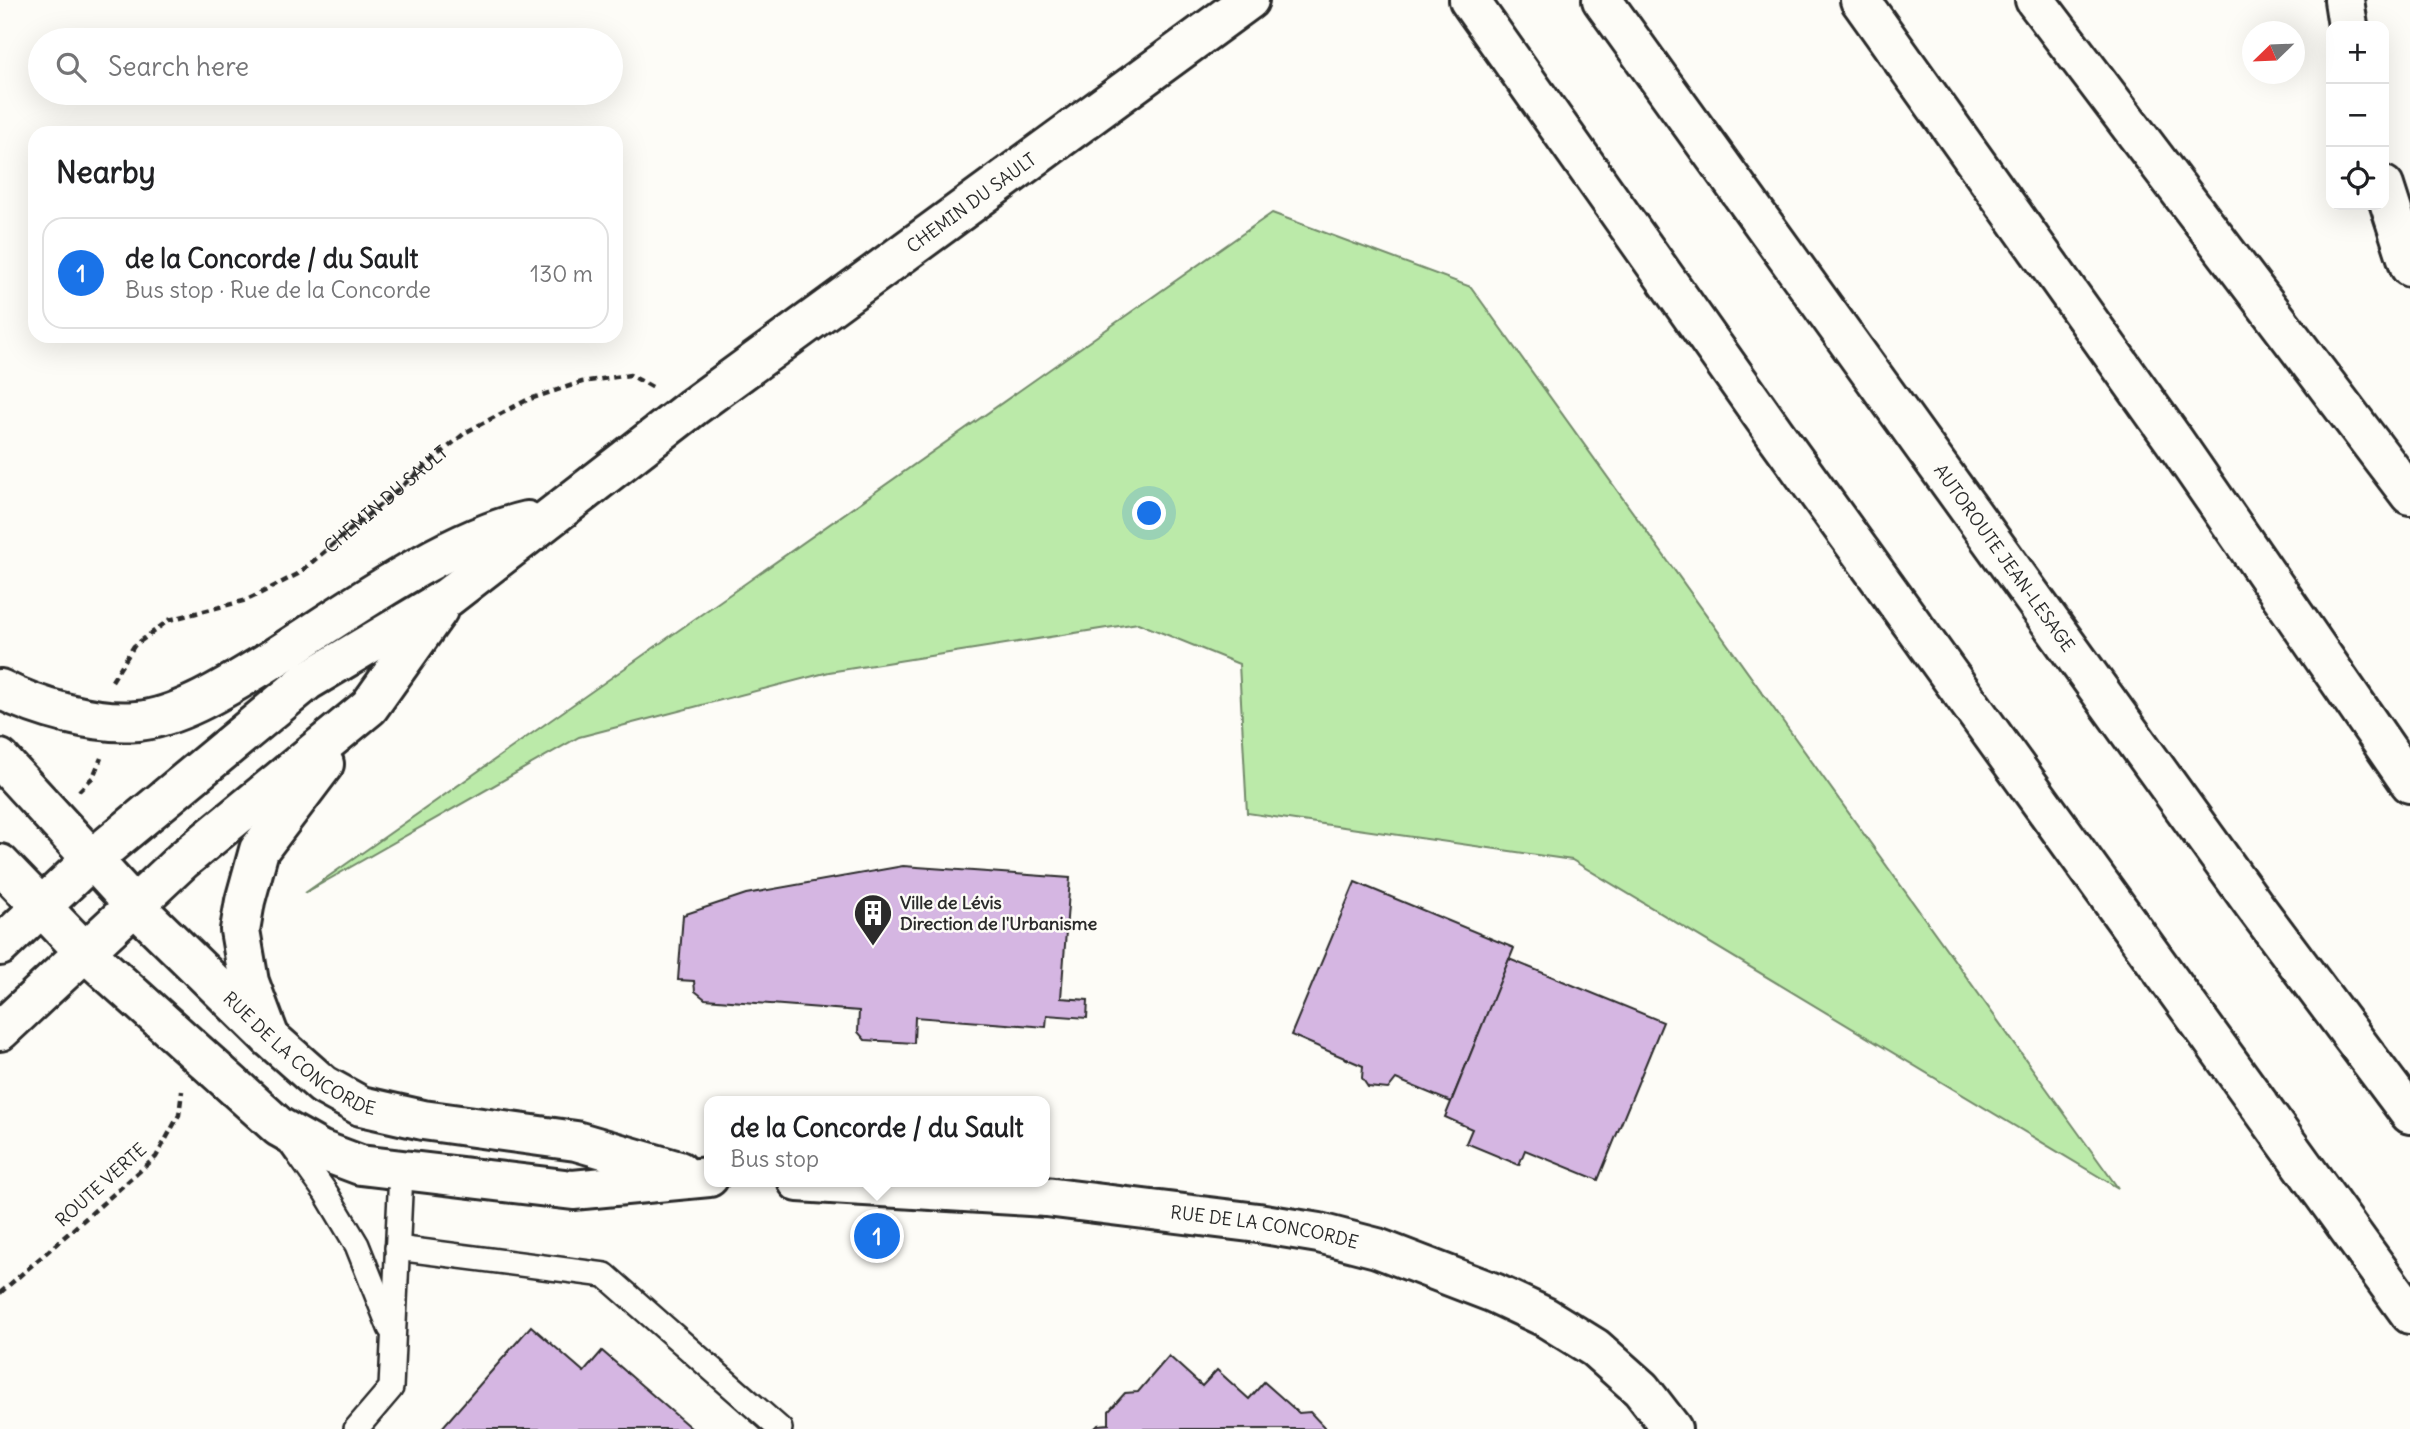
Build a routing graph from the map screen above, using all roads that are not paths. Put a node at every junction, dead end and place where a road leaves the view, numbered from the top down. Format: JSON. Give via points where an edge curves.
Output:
{"nodes":[{"id":1,"x":1249,"y":0,"type":"edge"},
{"id":2,"x":1449,"y":0,"type":"edge"},
{"id":3,"x":1469,"y":0,"type":"edge"},
{"id":4,"x":1602,"y":0,"type":"edge"},
{"id":5,"x":1860,"y":0,"type":"edge"},
{"id":6,"x":2035,"y":0,"type":"edge"},
{"id":7,"x":2344,"y":0,"type":"edge"},
{"id":8,"x":2346,"y":21,"type":"edge"},
{"id":9,"x":1604,"y":194,"type":"junction"},
{"id":10,"x":2389,"y":202,"type":"edge"},
{"id":11,"x":2410,"y":267,"type":"edge"},
{"id":12,"x":2175,"y":442,"type":"junction"},
{"id":13,"x":2410,"y":495,"type":"edge"},
{"id":14,"x":550,"y":515,"type":"junction"},
{"id":15,"x":448,"y":597,"type":"junction"},
{"id":16,"x":0,"y":688,"type":"edge"},
{"id":17,"x":369,"y":707,"type":"junction"},
{"id":18,"x":2410,"y":741,"type":"edge"},
{"id":19,"x":0,"y":759,"type":"edge"},
{"id":20,"x":2410,"y":783,"type":"edge"},
{"id":21,"x":91,"y":860,"type":"junction"},
{"id":22,"x":0,"y":864,"type":"edge"},
{"id":23,"x":134,"y":905,"type":"junction"},
{"id":24,"x":41,"y":906,"type":"junction"},
{"id":25,"x":0,"y":946,"type":"edge"},
{"id":26,"x":84,"y":951,"type":"junction"},
{"id":27,"x":0,"y":1031,"type":"edge"},
{"id":28,"x":270,"y":1038,"type":"junction"},
{"id":29,"x":2410,"y":1114,"type":"edge"},
{"id":30,"x":279,"y":1127,"type":"junction"},
{"id":31,"x":401,"y":1172,"type":"junction"},
{"id":32,"x":701,"y":1176,"type":"edge"},
{"id":33,"x":876,"y":1187,"type":"edge"},
{"id":34,"x":397,"y":1248,"type":"junction"},
{"id":35,"x":2410,"y":1314,"type":"edge"},
{"id":36,"x":394,"y":1337,"type":"junction"},
{"id":37,"x":356,"y":1429,"type":"edge"},
{"id":38,"x":780,"y":1429,"type":"edge"},
{"id":39,"x":1672,"y":1429,"type":"edge"}],
"edges":[{"from":1,"to":14,"type":"main road","name":"CHEMIN DU SAULT"},
{"from":2,"to":9,"type":"main road"},
{"from":3,"to":9,"type":"main road"},
{"from":4,"to":29,"type":"main road","name":"AUTOROUTE JEAN-LESAGE","via":[[2253,905]]},
{"from":5,"to":12,"type":"main road"},
{"from":6,"to":13,"type":"main road"},
{"from":7,"to":8,"type":"main road"},
{"from":9,"to":35,"type":"main road"},
{"from":10,"to":11,"type":"main road"},
{"from":12,"to":18,"type":"main road"},
{"from":12,"to":20,"type":"main road"},
{"from":14,"to":15,"type":"main road","name":"CHEMIN DU SAULT"},
{"from":14,"to":16,"type":"main road","via":[[501,526],[432,560],[203,701],[139,721],[74,715]]},
{"from":15,"to":17,"type":"main road","name":"CHEMIN DU SAULT"},
{"from":15,"to":21,"type":"main road","name":"CHEMIN DU SAULT","via":[[307,681]]},
{"from":17,"to":23,"type":"main road","name":"CHEMIN DU SAULT"},
{"from":17,"to":28,"type":"main road","via":[[260,850],[240,930],[248,982]]},
{"from":19,"to":21,"type":"main road","name":"RUE DE LA CONCORDE"},
{"from":21,"to":23,"type":"main road","name":"RUE DE LA CONCORDE"},
{"from":21,"to":24,"type":"main road","name":"CHEMIN DU SAULT"},
{"from":22,"to":24,"type":"main road","name":"RUE DE LA CONCORDE"},
{"from":23,"to":26,"type":"main road","name":"CHEMIN DU SAULT"},
{"from":23,"to":28,"type":"main road","name":"RUE DE LA CONCORDE"},
{"from":24,"to":25,"type":"main road","name":"CHEMIN DU SAULT"},
{"from":24,"to":26,"type":"main road","name":"RUE DE LA CONCORDE"},
{"from":26,"to":27,"type":"main road","name":"CHEMIN DU SAULT"},
{"from":26,"to":30,"type":"main road","name":"RUE DE LA CONCORDE"},
{"from":28,"to":32,"type":"main road","name":"RUE DE LA CONCORDE","via":[[323,1085],[361,1106],[423,1120],[576,1141]]},
{"from":30,"to":31,"type":"main road","name":"RUE DE LA CONCORDE","via":[[360,1165]]},
{"from":30,"to":36,"type":"lane","via":[[357,1245]]},
{"from":31,"to":32,"type":"main road","name":"RUE DE LA CONCORDE","via":[[573,1190]]},
{"from":31,"to":34,"type":"lane"},
{"from":33,"to":39,"type":"main road","name":"RUE DE LA CONCORDE","via":[[1046,1198],[1258,1223],[1377,1248],[1494,1293],[1595,1348],[1641,1389]]},
{"from":34,"to":36,"type":"lane"},
{"from":34,"to":38,"type":"lane","via":[[605,1275]]},
{"from":36,"to":37,"type":"lane","via":[[391,1388]]}]}
